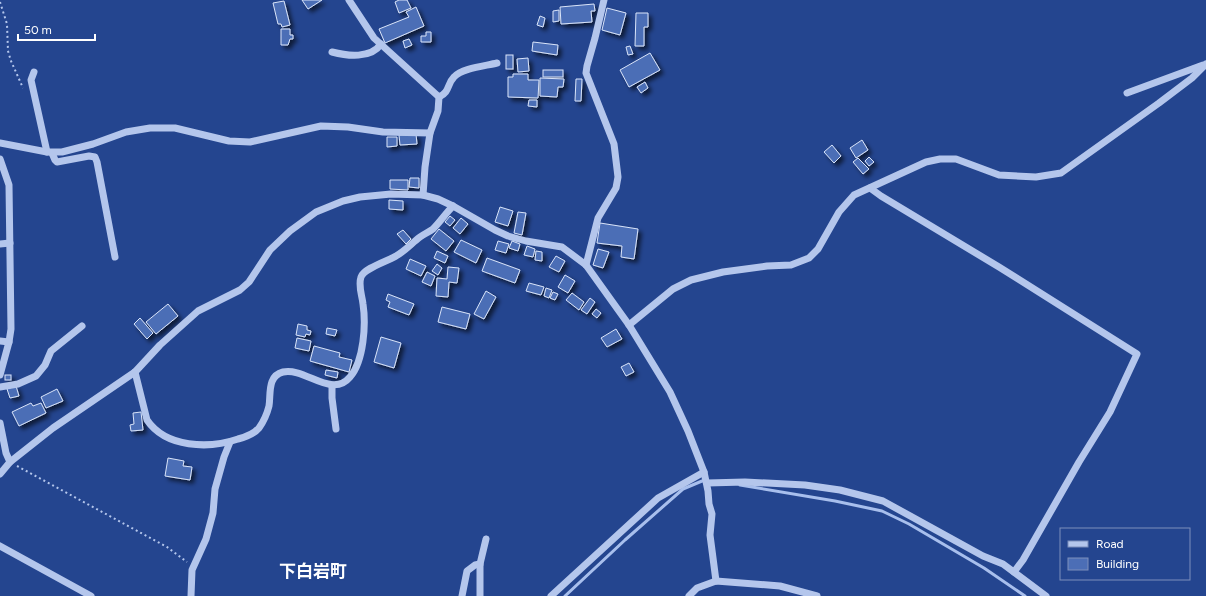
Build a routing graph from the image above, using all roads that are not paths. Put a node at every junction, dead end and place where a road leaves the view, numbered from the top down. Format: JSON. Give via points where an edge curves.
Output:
{"nodes":[{"id":1,"x":349,"y":0,"type":"edge"},
{"id":2,"x":604,"y":0,"type":"edge"},
{"id":3,"x":381,"y":44,"type":"junction"},
{"id":4,"x":332,"y":52,"type":"dead end"},
{"id":5,"x":497,"y":63,"type":"dead end"},
{"id":6,"x":1206,"y":64,"type":"edge"},
{"id":7,"x":34,"y":72,"type":"dead end"},
{"id":8,"x":1127,"y":93,"type":"dead end"},
{"id":9,"x":439,"y":97,"type":"junction"},
{"id":10,"x":430,"y":133,"type":"junction"},
{"id":11,"x":0,"y":143,"type":"edge"},
{"id":12,"x":49,"y":153,"type":"junction"},
{"id":13,"x":0,"y":159,"type":"edge"},
{"id":14,"x":870,"y":188,"type":"junction"},
{"id":15,"x":423,"y":195,"type":"junction"},
{"id":16,"x":453,"y":206,"type":"junction"},
{"id":17,"x":10,"y":243,"type":"junction"},
{"id":18,"x":0,"y":244,"type":"edge"},
{"id":19,"x":115,"y":257,"type":"dead end"},
{"id":20,"x":586,"y":264,"type":"junction"},
{"id":21,"x":629,"y":325,"type":"junction"},
{"id":22,"x":82,"y":326,"type":"dead end"},
{"id":23,"x":0,"y":341,"type":"edge"},
{"id":24,"x":10,"y":342,"type":"junction"},
{"id":25,"x":135,"y":372,"type":"junction"},
{"id":26,"x":0,"y":375,"type":"edge"},
{"id":27,"x":332,"y":385,"type":"junction"},
{"id":28,"x":0,"y":387,"type":"edge"},
{"id":29,"x":0,"y":423,"type":"edge"},
{"id":30,"x":336,"y":429,"type":"dead end"},
{"id":31,"x":230,"y":442,"type":"junction"},
{"id":32,"x":10,"y":462,"type":"junction"},
{"id":33,"x":704,"y":472,"type":"junction"},
{"id":34,"x":0,"y":474,"type":"edge"},
{"id":35,"x":707,"y":483,"type":"junction"},
{"id":36,"x":486,"y":539,"type":"dead end"},
{"id":37,"x":0,"y":546,"type":"edge"},
{"id":38,"x":480,"y":564,"type":"junction"},
{"id":39,"x":1014,"y":572,"type":"junction"},
{"id":40,"x":716,"y":581,"type":"junction"},
{"id":41,"x":91,"y":596,"type":"edge"},
{"id":42,"x":191,"y":596,"type":"edge"},
{"id":43,"x":462,"y":596,"type":"edge"},
{"id":44,"x":480,"y":596,"type":"edge"},
{"id":45,"x":551,"y":596,"type":"edge"},
{"id":46,"x":689,"y":596,"type":"edge"},
{"id":47,"x":817,"y":596,"type":"edge"},
{"id":48,"x":1046,"y":596,"type":"edge"}],
"edges":[{"from":1,"to":3,"type":"street","via":[[374,38]]},
{"from":2,"to":20,"type":"street","via":[[586,73],[614,144],[618,177],[616,188],[598,218]]},
{"from":3,"to":4,"type":"street","via":[[366,54],[350,56]]},
{"from":3,"to":9,"type":"street"},
{"from":5,"to":9,"type":"street","via":[[460,72],[453,77],[445,94]]},
{"from":6,"to":8,"type":"street"},
{"from":6,"to":14,"type":"street","via":[[1159,104],[1061,173],[1036,177],[999,175],[956,159],[940,159],[926,162]]},
{"from":7,"to":12,"type":"street","via":[[31,80]]},
{"from":9,"to":10,"type":"street","via":[[438,111]]},
{"from":10,"to":12,"type":"street","via":[[383,132],[321,126],[250,142],[229,141],[175,128],[150,128],[126,132],[62,152]]},
{"from":10,"to":15,"type":"street"},
{"from":11,"to":12,"type":"street"},
{"from":12,"to":19,"type":"street","via":[[57,162],[95,157]]},
{"from":13,"to":17,"type":"street","via":[[9,185]]},
{"from":14,"to":21,"type":"street","via":[[854,195],[846,203],[818,249],[809,258],[791,265],[723,272],[691,280],[673,289]]},
{"from":14,"to":39,"type":"street","via":[[1137,354],[1110,412]]},
{"from":15,"to":16,"type":"street"},
{"from":15,"to":25,"type":"street","via":[[391,194],[360,198],[343,201],[316,212],[290,230],[270,250],[240,290],[198,311],[160,345]]},
{"from":16,"to":20,"type":"street","via":[[508,236],[562,248]]},
{"from":16,"to":27,"type":"street","via":[[433,229],[397,256],[361,276],[364,323],[361,354],[350,378]]},
{"from":17,"to":18,"type":"street"},
{"from":17,"to":24,"type":"street"},
{"from":20,"to":21,"type":"street"},
{"from":21,"to":33,"type":"street","via":[[670,392]]},
{"from":22,"to":28,"type":"street","via":[[51,351],[45,365],[36,376],[18,384]]},
{"from":23,"to":24,"type":"street"},
{"from":24,"to":26,"type":"street"},
{"from":25,"to":31,"type":"street","via":[[147,420],[160,433],[186,444]]},
{"from":25,"to":32,"type":"street","via":[[53,428]]},
{"from":27,"to":30,"type":"street"},
{"from":27,"to":31,"type":"street","via":[[293,372],[277,375],[272,380],[269,405],[262,424],[250,435]]},
{"from":29,"to":32,"type":"street"},
{"from":31,"to":42,"type":"street","via":[[215,489],[213,513],[206,539],[192,570]]},
{"from":32,"to":34,"type":"street"},
{"from":33,"to":35,"type":"street"},
{"from":33,"to":45,"type":"street","via":[[658,498]]},
{"from":35,"to":39,"type":"street","via":[[805,485],[840,490],[883,501]]},
{"from":35,"to":40,"type":"street","via":[[712,514],[710,535]]},
{"from":36,"to":38,"type":"street"},
{"from":37,"to":41,"type":"street"},
{"from":38,"to":43,"type":"street","via":[[467,571]]},
{"from":38,"to":44,"type":"street"},
{"from":39,"to":48,"type":"street"},
{"from":40,"to":46,"type":"street","via":[[697,588]]},
{"from":40,"to":47,"type":"street","via":[[780,586]]}]}
